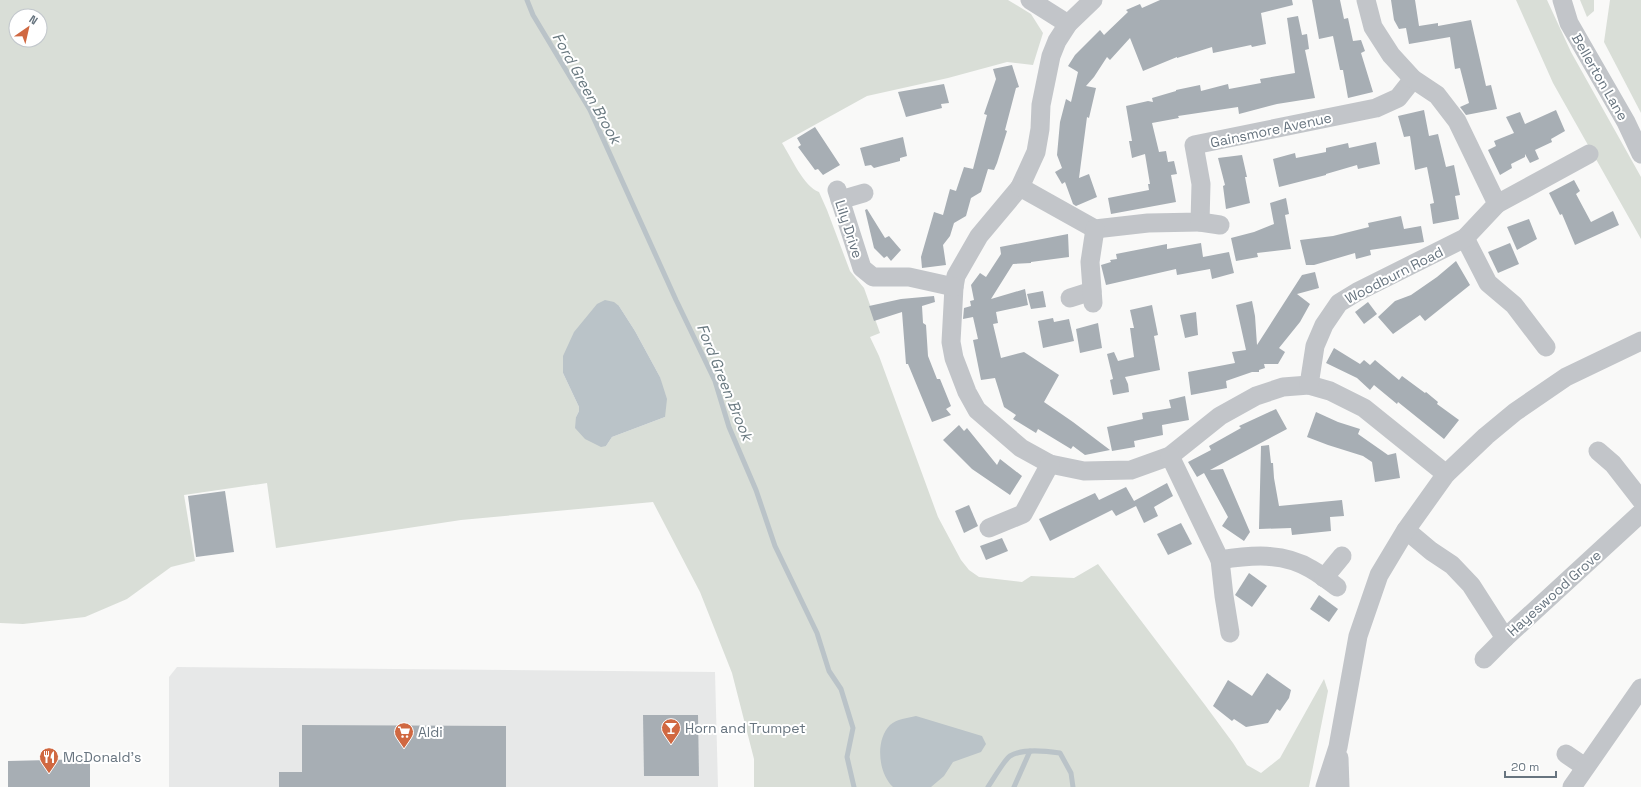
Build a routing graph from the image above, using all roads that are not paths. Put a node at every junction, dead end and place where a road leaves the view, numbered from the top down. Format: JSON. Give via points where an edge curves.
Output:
{"nodes":[{"id":1,"x":1030,"y":0,"type":"edge"},
{"id":2,"x":1093,"y":0,"type":"edge"},
{"id":3,"x":1366,"y":0,"type":"edge"},
{"id":4,"x":1562,"y":0,"type":"edge"},
{"id":5,"x":1068,"y":24,"type":"junction"},
{"id":6,"x":1413,"y":79,"type":"junction"},
{"id":7,"x":1589,"y":154,"type":"dead end"},
{"id":8,"x":1641,"y":154,"type":"edge"},
{"id":9,"x":1020,"y":187,"type":"junction"},
{"id":10,"x":864,"y":193,"type":"dead end"},
{"id":11,"x":1497,"y":204,"type":"junction"},
{"id":12,"x":1200,"y":222,"type":"junction"},
{"id":13,"x":1220,"y":225,"type":"dead end"},
{"id":14,"x":1095,"y":229,"type":"junction"},
{"id":15,"x":1465,"y":238,"type":"junction"},
{"id":16,"x":954,"y":287,"type":"junction"},
{"id":17,"x":1070,"y":298,"type":"dead end"},
{"id":18,"x":1641,"y":341,"type":"edge"},
{"id":19,"x":1546,"y":347,"type":"dead end"},
{"id":20,"x":1309,"y":385,"type":"junction"},
{"id":21,"x":1598,"y":451,"type":"dead end"},
{"id":22,"x":1170,"y":456,"type":"junction"},
{"id":23,"x":1050,"y":464,"type":"junction"},
{"id":24,"x":1446,"y":474,"type":"junction"},
{"id":25,"x":1641,"y":500,"type":"edge"},
{"id":26,"x":1641,"y":513,"type":"edge"},
{"id":27,"x":989,"y":528,"type":"dead end"},
{"id":28,"x":1406,"y":530,"type":"junction"},
{"id":29,"x":1342,"y":556,"type":"dead end"},
{"id":30,"x":1220,"y":560,"type":"junction"},
{"id":31,"x":1230,"y":633,"type":"dead end"},
{"id":32,"x":1505,"y":638,"type":"junction"},
{"id":33,"x":1484,"y":659,"type":"dead end"},
{"id":34,"x":1641,"y":688,"type":"edge"},
{"id":35,"x":1338,"y":747,"type":"junction"},
{"id":36,"x":1566,"y":754,"type":"dead end"},
{"id":37,"x":1585,"y":767,"type":"junction"},
{"id":38,"x":1325,"y":787,"type":"edge"},
{"id":39,"x":1340,"y":787,"type":"edge"},
{"id":40,"x":1572,"y":787,"type":"edge"}],
"edges":[{"from":1,"to":5,"type":"street"},
{"from":2,"to":5,"type":"street"},
{"from":3,"to":6,"type":"street","via":[[1373,27],[1390,55]]},
{"from":4,"to":8,"type":"street","name":"Bellerton Lane","via":[[1569,23],[1626,122]]},
{"from":5,"to":9,"type":"street","via":[[1051,56],[1041,105],[1036,152]]},
{"from":6,"to":11,"type":"street","via":[[1437,95],[1457,120]]},
{"from":6,"to":12,"type":"street","name":"Gainsmore Avenue","via":[[1398,98],[1376,108],[1194,145],[1200,184]]},
{"from":7,"to":11,"type":"street","name":"Woodburn Road"},
{"from":9,"to":14,"type":"street"},
{"from":9,"to":16,"type":"street","via":[[979,236],[956,276]]},
{"from":10,"to":16,"type":"street","name":"Lily Drive","via":[[838,195],[862,268],[873,277],[909,277]]},
{"from":11,"to":15,"type":"street","name":"Woodburn Road"},
{"from":12,"to":13,"type":"street"},
{"from":12,"to":14,"type":"street","via":[[1148,223]]},
{"from":14,"to":17,"type":"street","via":[[1090,262],[1092,297]]},
{"from":15,"to":19,"type":"street","via":[[1488,283],[1514,305]]},
{"from":15,"to":20,"type":"street","name":"Woodburn Road","via":[[1339,303],[1324,325],[1315,346]]},
{"from":16,"to":23,"type":"street","via":[[951,342],[954,358],[967,392],[977,410],[1020,448]]},
{"from":18,"to":24,"type":"street","via":[[1566,376],[1515,412]]},
{"from":20,"to":22,"type":"street","via":[[1283,388],[1256,396],[1220,416]]},
{"from":20,"to":24,"type":"street","via":[[1330,391],[1364,408],[1391,427]]},
{"from":21,"to":25,"type":"street","via":[[1613,464]]},
{"from":22,"to":23,"type":"street","via":[[1131,470],[1084,471]]},
{"from":22,"to":30,"type":"street"},
{"from":23,"to":27,"type":"street","via":[[1023,514]]},
{"from":24,"to":28,"type":"street"},
{"from":26,"to":32,"type":"street","name":"Hayeswood Grove"},
{"from":28,"to":32,"type":"street","name":"Hayeswood Grove","via":[[1452,565],[1471,585]]},
{"from":28,"to":35,"type":"street","via":[[1379,575],[1358,636]]},
{"from":29,"to":30,"type":"street","via":[[1331,582],[1298,562],[1278,556]]},
{"from":30,"to":31,"type":"street"},
{"from":32,"to":33,"type":"street"},
{"from":34,"to":37,"type":"street"},
{"from":35,"to":38,"type":"street"},
{"from":35,"to":39,"type":"street"},
{"from":36,"to":37,"type":"street"},
{"from":37,"to":40,"type":"street"}]}
